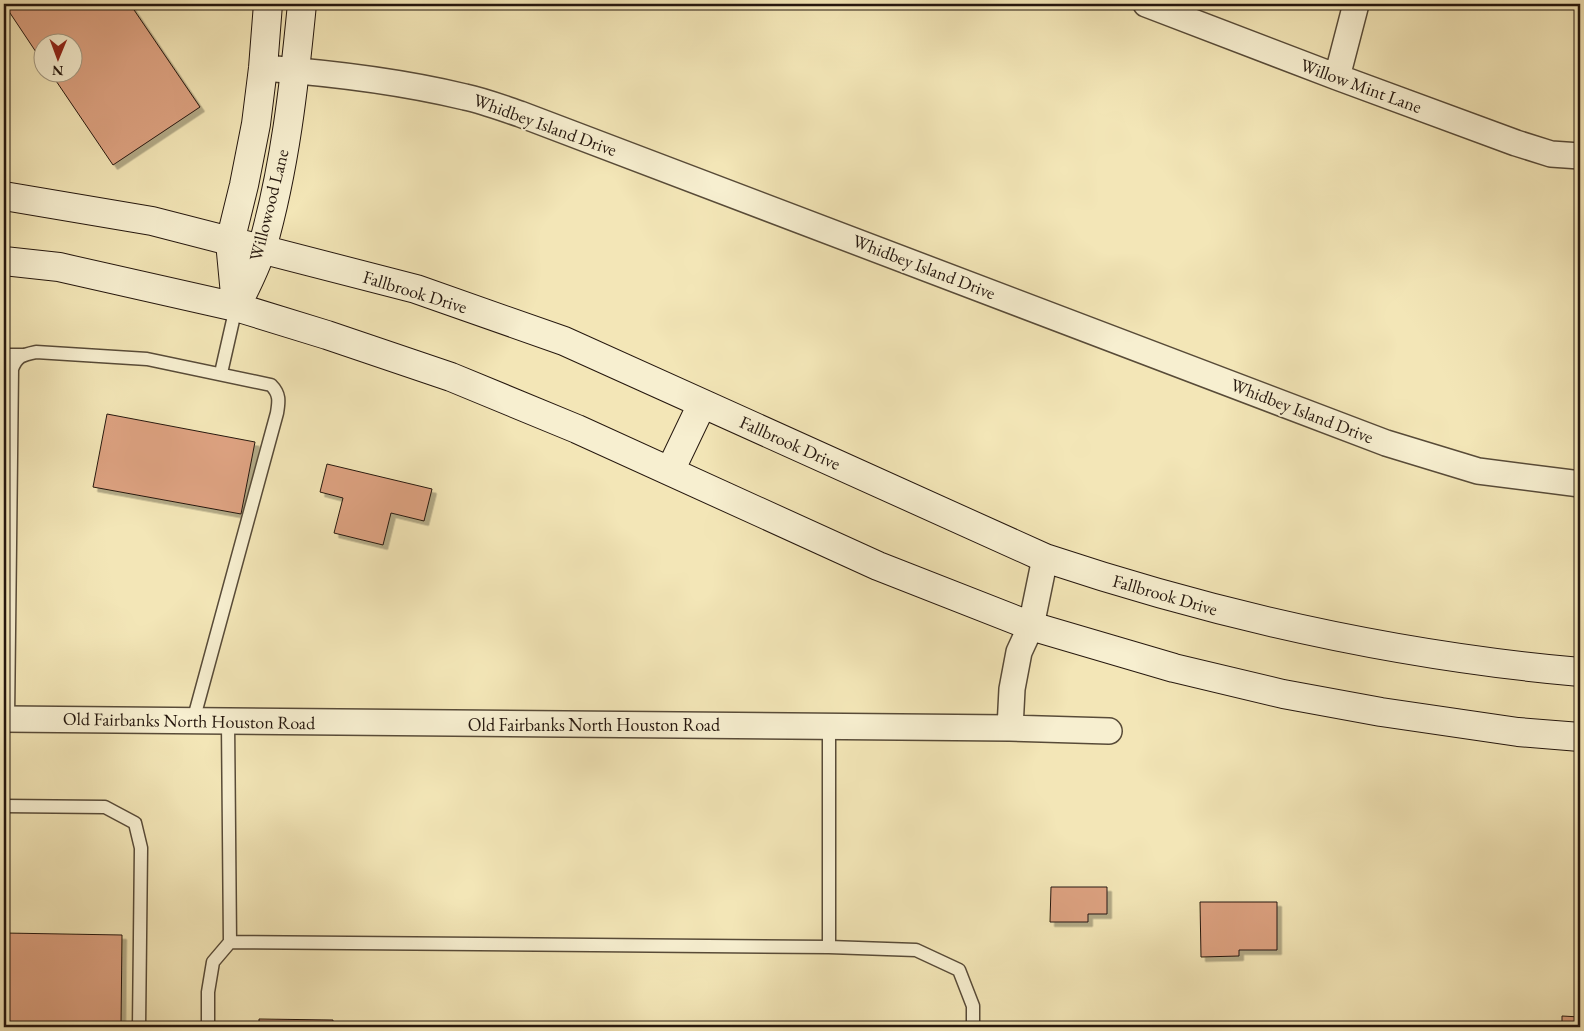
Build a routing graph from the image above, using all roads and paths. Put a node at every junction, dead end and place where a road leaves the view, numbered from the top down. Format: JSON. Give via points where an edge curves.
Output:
{"nodes":[{"id":1,"x":268,"y":4,"type":"edge"},
{"id":2,"x":302,"y":4,"type":"edge"},
{"id":3,"x":1146,"y":4,"type":"edge"},
{"id":4,"x":1356,"y":4,"type":"edge"},
{"id":5,"x":263,"y":68,"type":"junction"},
{"id":6,"x":296,"y":70,"type":"junction"},
{"id":7,"x":1337,"y":77,"type":"junction"},
{"id":8,"x":1580,"y":156,"type":"edge"},
{"id":9,"x":4,"y":196,"type":"edge"},
{"id":10,"x":230,"y":242,"type":"junction"},
{"id":11,"x":262,"y":250,"type":"junction"},
{"id":12,"x":4,"y":261,"type":"edge"},
{"id":13,"x":236,"y":307,"type":"junction"},
{"id":14,"x":4,"y":355,"type":"edge"},
{"id":15,"x":23,"y":355,"type":"junction"},
{"id":16,"x":221,"y":373,"type":"junction"},
{"id":17,"x":702,"y":404,"type":"junction"},
{"id":18,"x":670,"y":471,"type":"junction"},
{"id":19,"x":1580,"y":484,"type":"edge"},
{"id":20,"x":1046,"y":558,"type":"junction"},
{"id":21,"x":1030,"y":626,"type":"junction"},
{"id":22,"x":1580,"y":672,"type":"edge"},
{"id":23,"x":6,"y":720,"type":"edge"},
{"id":24,"x":193,"y":721,"type":"junction"},
{"id":25,"x":228,"y":722,"type":"junction"},
{"id":26,"x":829,"y":726,"type":"junction"},
{"id":27,"x":1010,"y":728,"type":"junction"},
{"id":28,"x":1109,"y":730,"type":"dead end"},
{"id":29,"x":1580,"y":737,"type":"edge"},
{"id":30,"x":4,"y":806,"type":"edge"},
{"id":31,"x":230,"y":942,"type":"junction"},
{"id":32,"x":829,"y":947,"type":"junction"},
{"id":33,"x":139,"y":1027,"type":"edge"},
{"id":34,"x":208,"y":1027,"type":"edge"},
{"id":35,"x":973,"y":1027,"type":"edge"}],
"edges":[{"from":1,"to":5,"type":"main road","name":"Willowood Lane"},
{"from":2,"to":6,"type":"main road","name":"Willowood Lane"},
{"from":3,"to":7,"type":"street","name":"Willow Mint Lane"},
{"from":4,"to":7,"type":"street"},
{"from":5,"to":6,"type":"street","name":"Whidbey Island Drive"},
{"from":5,"to":10,"type":"main road","name":"Willowood Lane","via":[[256,124]]},
{"from":6,"to":11,"type":"main road","name":"Willowood Lane","via":[[288,129]]},
{"from":6,"to":19,"type":"street","name":"Whidbey Island Drive","via":[[456,95],[520,114],[1386,443],[1478,472]]},
{"from":7,"to":8,"type":"street","name":"Willow Mint Lane","via":[[1516,143],[1551,154]]},
{"from":9,"to":10,"type":"main road","name":"Fallbrook Drive","via":[[152,221]]},
{"from":10,"to":11,"type":"main road","name":"Fallbrook Drive"},
{"from":10,"to":13,"type":"main road","name":"Willowood Lane"},
{"from":11,"to":13,"type":"main road","name":"Willowood Lane"},
{"from":11,"to":17,"type":"main road","name":"Fallbrook Drive","via":[[416,289],[564,341]]},
{"from":12,"to":13,"type":"main road","via":[[59,267]]},
{"from":13,"to":16,"type":"lane"},
{"from":13,"to":18,"type":"main road","via":[[451,377]]},
{"from":14,"to":15,"type":"lane"},
{"from":15,"to":16,"type":"lane","via":[[36,352],[147,359]]},
{"from":15,"to":23,"type":"lane","via":[[15,360],[12,369]]},
{"from":16,"to":24,"type":"lane","via":[[271,385],[279,400]]},
{"from":17,"to":18,"type":"main road"},
{"from":17,"to":20,"type":"main road","name":"Fallbrook Drive"},
{"from":18,"to":21,"type":"main road","via":[[878,566]]},
{"from":20,"to":21,"type":"street"},
{"from":20,"to":22,"type":"main road","name":"Fallbrook Drive","via":[[1235,614],[1341,637],[1511,666]]},
{"from":21,"to":27,"type":"street","via":[[1019,652],[1012,689]]},
{"from":21,"to":29,"type":"main road","via":[[1174,668],[1283,694],[1518,732]]},
{"from":23,"to":24,"type":"street","name":"Old Fairbanks North Houston Road"},
{"from":24,"to":25,"type":"street","name":"Old Fairbanks North Houston Road"},
{"from":25,"to":26,"type":"street","name":"Old Fairbanks North Houston Road"},
{"from":25,"to":31,"type":"lane"},
{"from":26,"to":27,"type":"street","name":"Old Fairbanks North Houston Road"},
{"from":26,"to":32,"type":"lane"},
{"from":27,"to":28,"type":"street","name":"Old Fairbanks North Houston Road"},
{"from":30,"to":33,"type":"lane","via":[[105,807],[135,823],[141,848]]},
{"from":31,"to":32,"type":"lane"},
{"from":31,"to":34,"type":"lane","via":[[213,962],[208,992]]},
{"from":32,"to":35,"type":"lane","via":[[916,950],[959,970],[973,1006]]}]}
